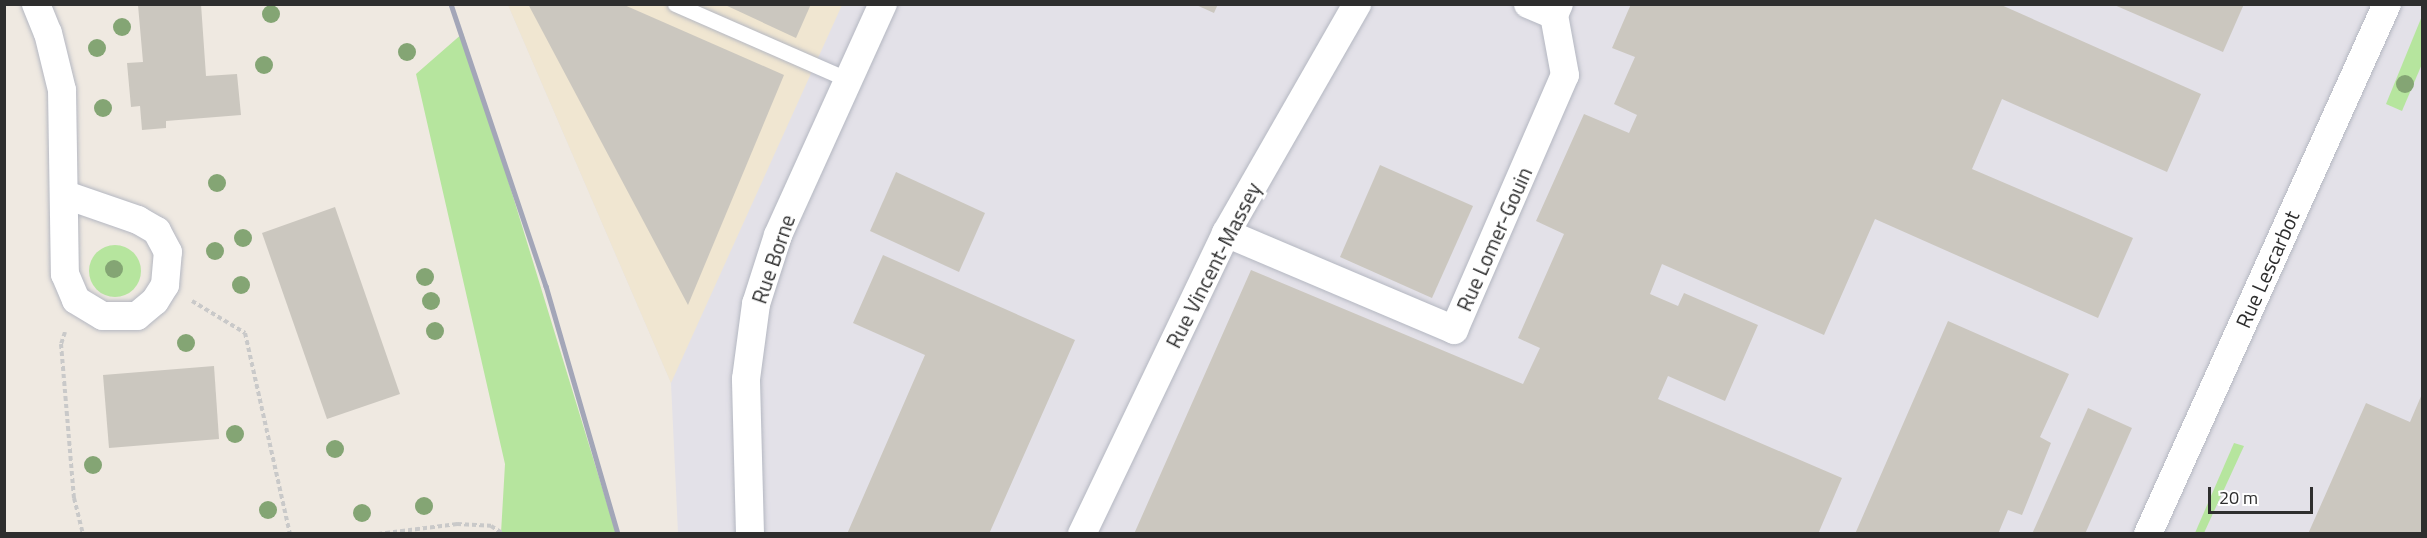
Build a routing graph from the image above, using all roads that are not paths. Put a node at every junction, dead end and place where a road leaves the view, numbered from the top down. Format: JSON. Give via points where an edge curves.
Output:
{"nodes":[{"id":1,"x":36,"y":4,"type":"edge"},
{"id":2,"x":675,"y":4,"type":"edge"},
{"id":3,"x":883,"y":4,"type":"edge"},
{"id":4,"x":1357,"y":4,"type":"edge"},
{"id":5,"x":1528,"y":4,"type":"edge"},
{"id":6,"x":2387,"y":4,"type":"edge"},
{"id":7,"x":1557,"y":10,"type":"edge"},
{"id":8,"x":849,"y":80,"type":"junction"},
{"id":9,"x":66,"y":195,"type":"junction"},
{"id":10,"x":1226,"y":233,"type":"junction"},
{"id":11,"x":750,"y":534,"type":"edge"},
{"id":12,"x":1082,"y":534,"type":"edge"},
{"id":13,"x":2148,"y":534,"type":"edge"}],
"edges":[{"from":1,"to":9,"type":"street","via":[[48,33],[62,90]]},
{"from":2,"to":8,"type":"lane"},
{"from":3,"to":8,"type":"street","name":"Rue Borne"},
{"from":4,"to":10,"type":"street","name":"Rue Vincent-Massey"},
{"from":5,"to":7,"type":"street","name":"Rue Lomer-Gouin"},
{"from":6,"to":13,"type":"street","name":"Rue Lescarbot"},
{"from":7,"to":10,"type":"street","name":"Rue Lomer-Gouin","via":[[1565,75],[1454,330]]},
{"from":8,"to":11,"type":"street","name":"Rue Borne","via":[[778,235],[756,304],[746,379]]},
{"from":9,"to":9,"type":"street","via":[[62,244],[65,274],[76,300],[103,316],[137,316],[155,301],[165,285],[168,252],[157,231],[138,220]]},
{"from":10,"to":12,"type":"street","name":"Rue Vincent-Massey"}]}
